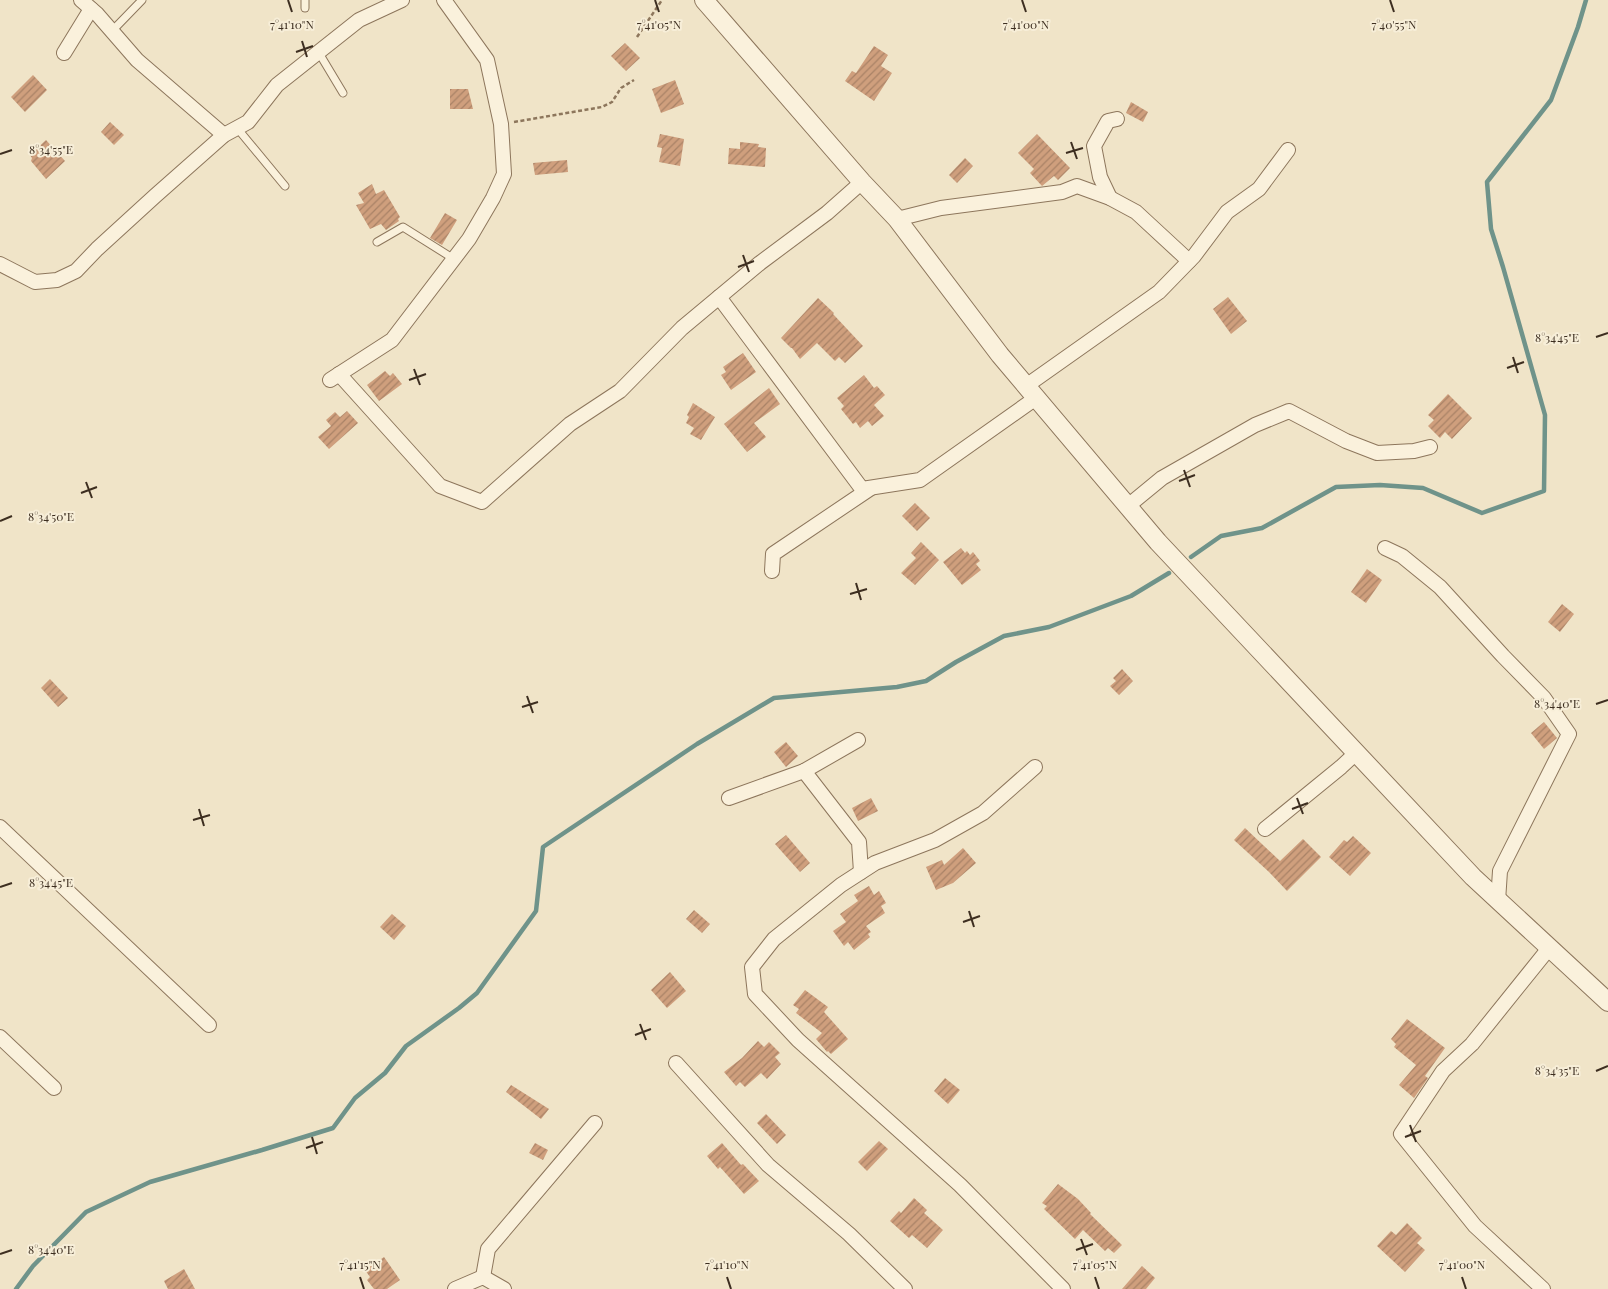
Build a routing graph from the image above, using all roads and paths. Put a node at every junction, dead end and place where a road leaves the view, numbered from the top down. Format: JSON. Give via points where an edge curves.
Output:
{"nodes":[{"id":1,"x":142,"y":0,"type":"edge"},
{"id":2,"x":305,"y":0,"type":"edge"},
{"id":3,"x":402,"y":0,"type":"edge"},
{"id":4,"x":444,"y":0,"type":"edge"},
{"id":5,"x":662,"y":0,"type":"edge"},
{"id":6,"x":704,"y":0,"type":"edge"},
{"id":7,"x":86,"y":4,"type":"edge"},
{"id":8,"x":305,"y":8,"type":"dead end"},
{"id":9,"x":112,"y":31,"type":"junction"},
{"id":10,"x":637,"y":37,"type":"dead end"},
{"id":11,"x":319,"y":52,"type":"junction"},
{"id":12,"x":64,"y":53,"type":"dead end"},
{"id":13,"x":634,"y":80,"type":"dead end"},
{"id":14,"x":343,"y":93,"type":"dead end"},
{"id":15,"x":1117,"y":119,"type":"dead end"},
{"id":16,"x":501,"y":124,"type":"junction"},
{"id":17,"x":237,"y":128,"type":"junction"},
{"id":18,"x":224,"y":135,"type":"junction"},
{"id":19,"x":1288,"y":150,"type":"dead end"},
{"id":20,"x":862,"y":182,"type":"junction"},
{"id":21,"x":284,"y":186,"type":"dead end"},
{"id":22,"x":1110,"y":198,"type":"junction"},
{"id":23,"x":897,"y":219,"type":"junction"},
{"id":24,"x":377,"y":242,"type":"dead end"},
{"id":25,"x":454,"y":259,"type":"junction"},
{"id":26,"x":1189,"y":261,"type":"junction"},
{"id":27,"x":0,"y":264,"type":"edge"},
{"id":28,"x":719,"y":297,"type":"junction"},
{"id":29,"x":1031,"y":392,"type":"junction"},
{"id":30,"x":1430,"y":447,"type":"dead end"},
{"id":31,"x":871,"y":488,"type":"junction"},
{"id":32,"x":1128,"y":506,"type":"junction"},
{"id":33,"x":1384,"y":548,"type":"dead end"},
{"id":34,"x":772,"y":571,"type":"dead end"},
{"id":35,"x":858,"y":740,"type":"dead end"},
{"id":36,"x":1356,"y":753,"type":"junction"},
{"id":37,"x":1034,"y":767,"type":"dead end"},
{"id":38,"x":804,"y":771,"type":"junction"},
{"id":39,"x":729,"y":798,"type":"dead end"},
{"id":40,"x":0,"y":826,"type":"edge"},
{"id":41,"x":1265,"y":829,"type":"dead end"},
{"id":42,"x":861,"y":872,"type":"junction"},
{"id":43,"x":1498,"y":901,"type":"junction"},
{"id":44,"x":1550,"y":948,"type":"junction"},
{"id":45,"x":1608,"y":1002,"type":"edge"},
{"id":46,"x":209,"y":1025,"type":"dead end"},
{"id":47,"x":0,"y":1037,"type":"edge"},
{"id":48,"x":676,"y":1063,"type":"dead end"},
{"id":49,"x":54,"y":1088,"type":"dead end"},
{"id":50,"x":595,"y":1123,"type":"dead end"},
{"id":51,"x":483,"y":1277,"type":"junction"},
{"id":52,"x":455,"y":1289,"type":"edge"},
{"id":53,"x":504,"y":1289,"type":"edge"},
{"id":54,"x":905,"y":1289,"type":"edge"},
{"id":55,"x":1063,"y":1289,"type":"edge"},
{"id":56,"x":1543,"y":1289,"type":"edge"}],
"edges":[{"from":1,"to":9,"type":"lane"},
{"from":2,"to":8,"type":"lane"},
{"from":3,"to":11,"type":"street","via":[[359,20]]},
{"from":4,"to":16,"type":"street","via":[[487,60]]},
{"from":5,"to":10,"type":"path"},
{"from":6,"to":20,"type":"street"},
{"from":7,"to":9,"type":"street"},
{"from":7,"to":12,"type":"street"},
{"from":9,"to":18,"type":"street","via":[[137,60]]},
{"from":11,"to":14,"type":"lane"},
{"from":11,"to":17,"type":"street","via":[[277,85],[248,122]]},
{"from":13,"to":16,"type":"path","via":[[621,88],[612,102],[602,107]]},
{"from":15,"to":22,"type":"street","via":[[1108,121],[1094,146],[1100,177]]},
{"from":16,"to":25,"type":"street","via":[[504,174],[469,239]]},
{"from":17,"to":18,"type":"street"},
{"from":17,"to":21,"type":"lane"},
{"from":18,"to":27,"type":"street","via":[[76,271],[56,280],[35,282]]},
{"from":19,"to":26,"type":"street","via":[[1259,189],[1227,212]]},
{"from":20,"to":23,"type":"street"},
{"from":20,"to":28,"type":"street"},
{"from":22,"to":23,"type":"street","via":[[1078,186],[1062,192],[940,208]]},
{"from":22,"to":26,"type":"street","via":[[1136,212]]},
{"from":23,"to":29,"type":"street"},
{"from":24,"to":25,"type":"lane","via":[[403,227]]},
{"from":25,"to":28,"type":"street","via":[[392,340],[335,377],[440,486],[482,502],[570,424],[620,392],[682,328]]},
{"from":26,"to":29,"type":"street","via":[[1159,292]]},
{"from":28,"to":31,"type":"street","via":[[862,489]]},
{"from":29,"to":31,"type":"street","via":[[920,480]]},
{"from":29,"to":32,"type":"street"},
{"from":30,"to":32,"type":"street","via":[[1377,453],[1346,441],[1289,411],[1255,425],[1162,478]]},
{"from":31,"to":34,"type":"street","via":[[773,554]]},
{"from":32,"to":36,"type":"street"},
{"from":33,"to":43,"type":"street","via":[[1402,556],[1440,586],[1544,698],[1569,734],[1500,871]]},
{"from":35,"to":38,"type":"street"},
{"from":36,"to":41,"type":"street"},
{"from":36,"to":43,"type":"street"},
{"from":37,"to":42,"type":"street","via":[[983,813],[935,840],[875,863]]},
{"from":38,"to":39,"type":"street"},
{"from":38,"to":42,"type":"street","via":[[858,842]]},
{"from":40,"to":46,"type":"street"},
{"from":42,"to":55,"type":"street","via":[[774,938],[752,967],[755,994],[798,1040],[960,1185]]},
{"from":43,"to":44,"type":"street"},
{"from":44,"to":45,"type":"street"},
{"from":44,"to":56,"type":"street","via":[[1472,1044],[1443,1071],[1401,1134],[1475,1226]]},
{"from":47,"to":49,"type":"street"},
{"from":48,"to":54,"type":"street","via":[[768,1165],[849,1234]]},
{"from":50,"to":51,"type":"street","via":[[488,1249]]},
{"from":51,"to":52,"type":"street"},
{"from":51,"to":53,"type":"street"}]}
